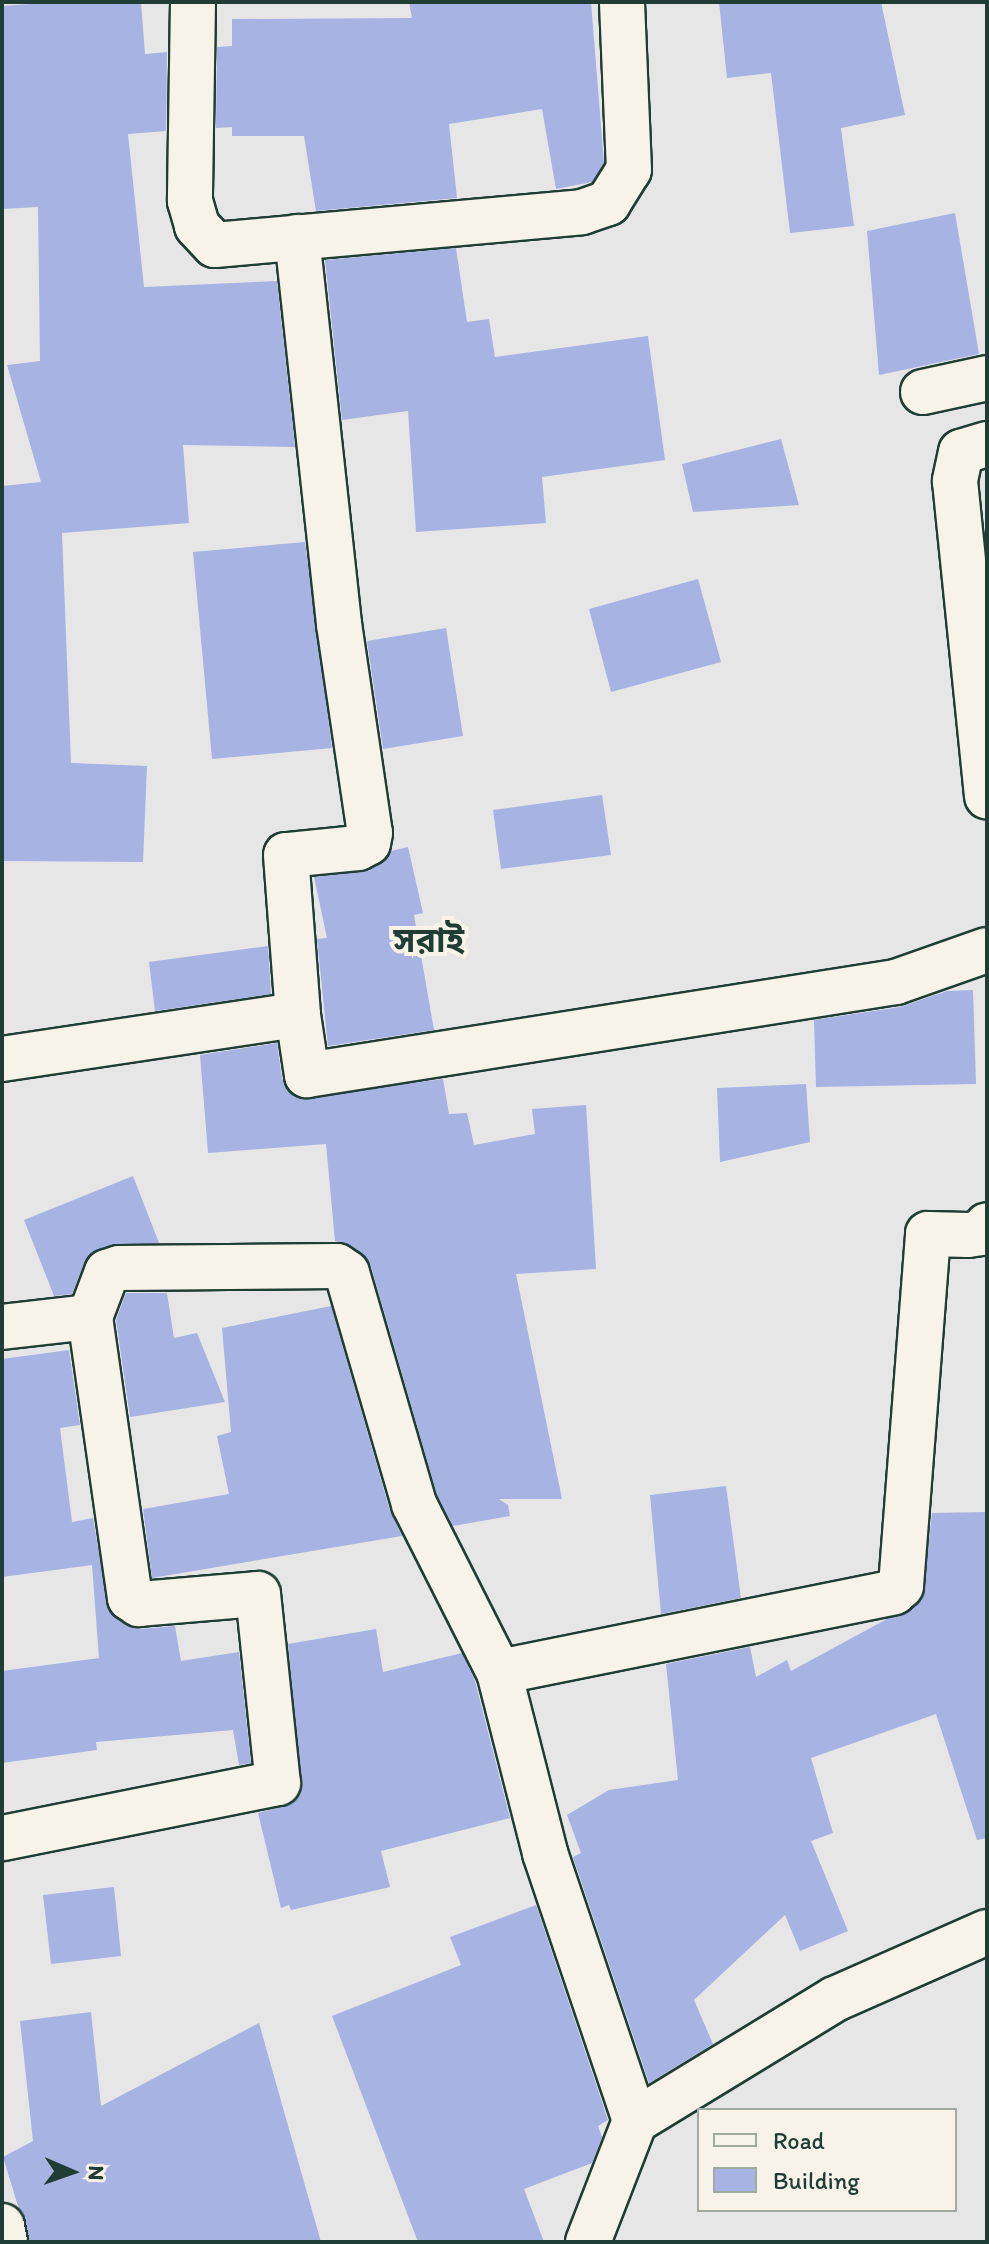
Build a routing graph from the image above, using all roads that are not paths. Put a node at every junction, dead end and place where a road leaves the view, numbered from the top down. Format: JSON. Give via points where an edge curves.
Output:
{"nodes":[{"id":1,"x":193,"y":2,"type":"edge"},
{"id":2,"x":622,"y":2,"type":"edge"},
{"id":3,"x":297,"y":237,"type":"junction"},
{"id":4,"x":987,"y":378,"type":"edge"},
{"id":5,"x":923,"y":392,"type":"dead end"},
{"id":6,"x":987,"y":444,"type":"edge"},
{"id":7,"x":987,"y":796,"type":"edge"},
{"id":8,"x":987,"y":950,"type":"edge"},
{"id":9,"x":298,"y":1015,"type":"junction"},
{"id":10,"x":2,"y":1059,"type":"edge"},
{"id":11,"x":987,"y":1225,"type":"edge"},
{"id":12,"x":90,"y":1317,"type":"junction"},
{"id":13,"x":2,"y":1327,"type":"edge"},
{"id":14,"x":499,"y":1672,"type":"junction"},
{"id":15,"x":2,"y":1838,"type":"edge"},
{"id":16,"x":987,"y":1932,"type":"edge"},
{"id":17,"x":635,"y":2121,"type":"junction"},
{"id":18,"x":2,"y":2226,"type":"edge"},
{"id":19,"x":5,"y":2242,"type":"edge"},
{"id":20,"x":588,"y":2242,"type":"edge"}],
"edges":[{"from":1,"to":3,"type":"street","via":[[190,201],[197,226],[215,245]]},
{"from":2,"to":3,"type":"street","via":[[629,170],[608,203],[582,212]]},
{"from":3,"to":9,"type":"street","via":[[339,624],[370,833],[368,843],[358,848],[286,855]]},
{"from":4,"to":5,"type":"street"},
{"from":6,"to":7,"type":"street","via":[[961,452],[955,481]]},
{"from":8,"to":9,"type":"street","via":[[896,982],[307,1075]]},
{"from":9,"to":10,"type":"street"},
{"from":11,"to":14,"type":"street","via":[[982,1233],[928,1234],[901,1586],[894,1592]]},
{"from":12,"to":13,"type":"street"},
{"from":12,"to":14,"type":"street","via":[[107,1272],[119,1268],[337,1266],[347,1273],[414,1504]]},
{"from":12,"to":15,"type":"street","via":[[130,1598],[139,1604],[258,1594],[278,1783]]},
{"from":14,"to":17,"type":"street","via":[[545,1853]]},
{"from":16,"to":17,"type":"street","via":[[835,1999]]},
{"from":17,"to":20,"type":"street"},
{"from":18,"to":19,"type":"street"}]}
